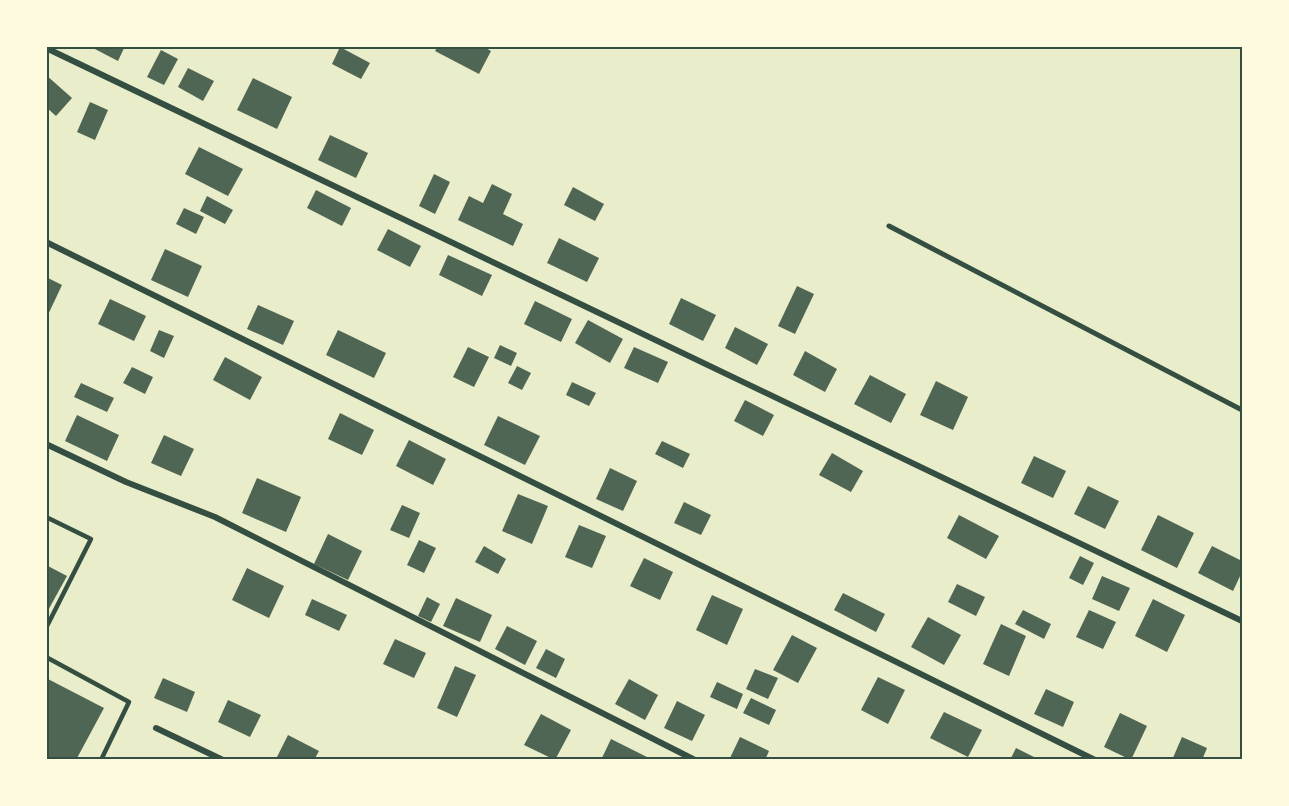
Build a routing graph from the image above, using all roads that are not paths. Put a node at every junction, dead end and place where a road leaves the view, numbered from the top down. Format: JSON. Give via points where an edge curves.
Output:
{"nodes":[{"id":1,"x":46,"y":48,"type":"edge"},
{"id":2,"x":889,"y":226,"type":"dead end"},
{"id":3,"x":46,"y":242,"type":"edge"},
{"id":4,"x":1242,"y":410,"type":"edge"},
{"id":5,"x":46,"y":444,"type":"edge"},
{"id":6,"x":46,"y":517,"type":"edge"},
{"id":7,"x":1242,"y":621,"type":"edge"},
{"id":8,"x":46,"y":628,"type":"edge"},
{"id":9,"x":46,"y":657,"type":"edge"},
{"id":10,"x":156,"y":728,"type":"dead end"},
{"id":11,"x":101,"y":759,"type":"edge"},
{"id":12,"x":223,"y":759,"type":"edge"},
{"id":13,"x":695,"y":759,"type":"edge"},
{"id":14,"x":1095,"y":759,"type":"edge"}],
"edges":[{"from":1,"to":7,"type":"street"},
{"from":2,"to":4,"type":"street"},
{"from":3,"to":14,"type":"street"},
{"from":5,"to":13,"type":"street","via":[[215,518]]},
{"from":6,"to":8,"type":"lane","via":[[91,539]]},
{"from":9,"to":11,"type":"lane","via":[[129,702]]},
{"from":10,"to":12,"type":"street"}]}
